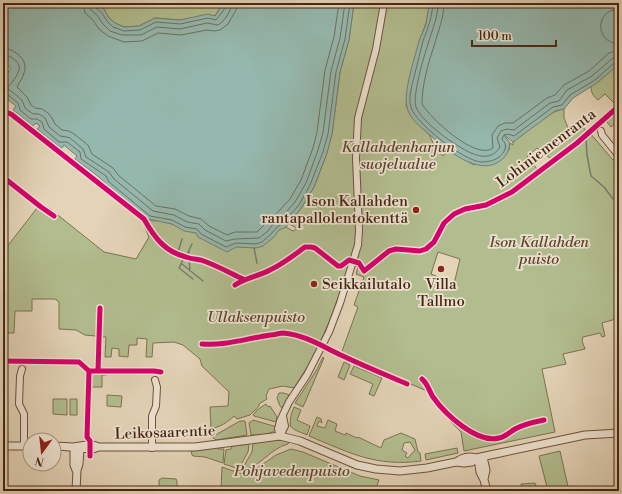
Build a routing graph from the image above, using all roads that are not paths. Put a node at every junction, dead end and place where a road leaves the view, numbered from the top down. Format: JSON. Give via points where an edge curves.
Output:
{"nodes":[{"id":1,"x":384,"y":3,"type":"edge"},
{"id":2,"x":601,"y":131,"type":"dead end"},
{"id":3,"x":619,"y":156,"type":"edge"},
{"id":4,"x":22,"y":369,"type":"dead end"},
{"id":5,"x":155,"y":380,"type":"dead end"},
{"id":6,"x":26,"y":432,"type":"edge"},
{"id":7,"x":619,"y":433,"type":"edge"},
{"id":8,"x":280,"y":436,"type":"junction"},
{"id":9,"x":3,"y":446,"type":"edge"},
{"id":10,"x":22,"y":446,"type":"edge"},
{"id":11,"x":62,"y":447,"type":"edge"},
{"id":12,"x":77,"y":448,"type":"junction"},
{"id":13,"x":152,"y":448,"type":"junction"},
{"id":14,"x":477,"y":459,"type":"junction"},
{"id":15,"x":76,"y":491,"type":"edge"},
{"id":16,"x":487,"y":491,"type":"edge"}],
"edges":[{"from":1,"to":8,"type":"street","via":[[376,49],[358,118],[358,245],[329,332],[307,375],[289,402],[283,416],[285,426]]},
{"from":2,"to":3,"type":"street","via":[[602,136]]},
{"from":4,"to":6,"type":"street","via":[[19,404],[24,414]]},
{"from":5,"to":13,"type":"street","via":[[157,387],[156,406],[152,416]]},
{"from":7,"to":14,"type":"street","name":"Leikosaarentie","via":[[585,435]]},
{"from":8,"to":13,"type":"street","name":"Leikosaarentie","via":[[195,447]]},
{"from":8,"to":14,"type":"street","name":"Leikosaarentie","via":[[300,440],[357,465],[385,471],[408,471]]},
{"from":9,"to":10,"type":"street"},
{"from":11,"to":12,"type":"street","name":"Leikosaarentie"},
{"from":12,"to":13,"type":"street","name":"Leikosaarentie","via":[[93,444],[99,447]]},
{"from":12,"to":15,"type":"street","via":[[74,465],[77,470]]},
{"from":14,"to":16,"type":"street","via":[[486,470],[484,480]]}]}
